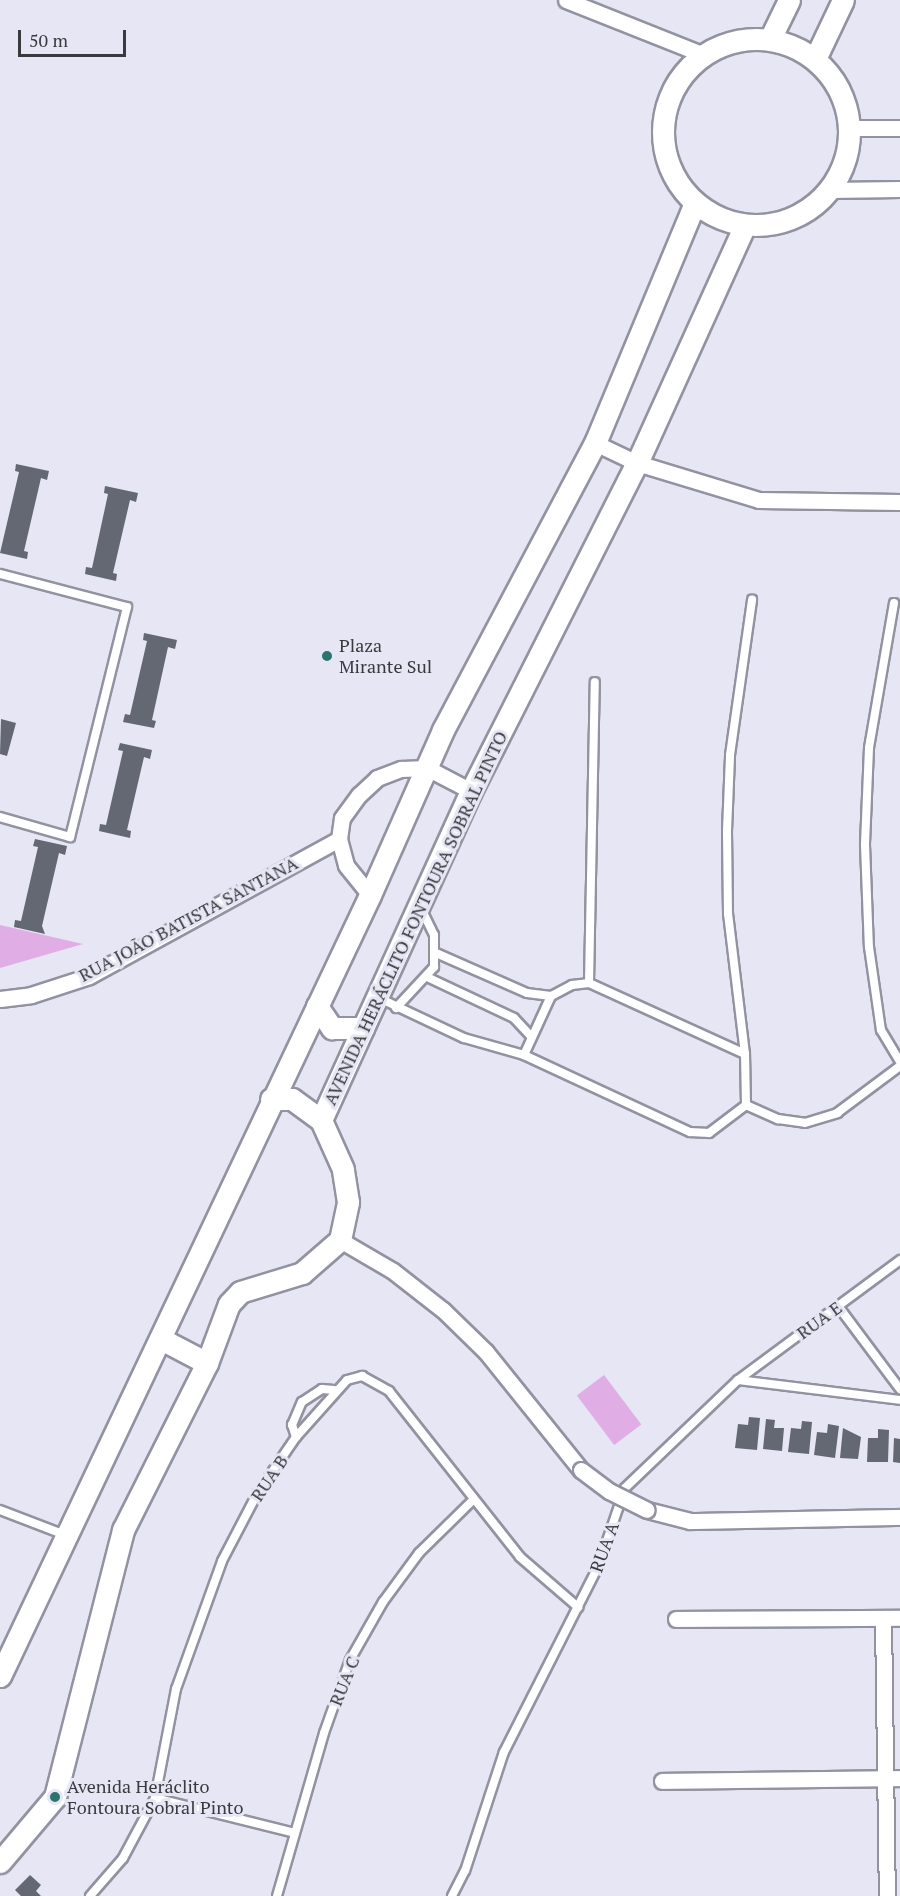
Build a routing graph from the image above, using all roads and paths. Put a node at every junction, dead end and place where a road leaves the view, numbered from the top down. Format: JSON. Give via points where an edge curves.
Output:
{"nodes":[{"id":1,"x":566,"y":0,"type":"edge"},
{"id":2,"x":789,"y":0,"type":"edge"},
{"id":3,"x":843,"y":0,"type":"edge"},
{"id":4,"x":770,"y":39,"type":"junction"},
{"id":5,"x":704,"y":55,"type":"junction"},
{"id":6,"x":815,"y":59,"type":"junction"},
{"id":7,"x":850,"y":128,"type":"junction"},
{"id":8,"x":900,"y":128,"type":"edge"},
{"id":9,"x":900,"y":189,"type":"edge"},
{"id":10,"x":830,"y":190,"type":"junction"},
{"id":11,"x":695,"y":203,"type":"junction"},
{"id":12,"x":745,"y":225,"type":"junction"},
{"id":13,"x":595,"y":443,"type":"junction"},
{"id":14,"x":637,"y":463,"type":"junction"},
{"id":15,"x":900,"y":502,"type":"edge"},
{"id":16,"x":0,"y":574,"type":"edge"},
{"id":17,"x":753,"y":600,"type":"dead end"},
{"id":18,"x":894,"y":603,"type":"dead end"},
{"id":19,"x":595,"y":682,"type":"dead end"},
{"id":20,"x":427,"y":768,"type":"junction"},
{"id":21,"x":471,"y":790,"type":"junction"},
{"id":22,"x":0,"y":817,"type":"edge"},
{"id":23,"x":339,"y":839,"type":"junction"},
{"id":24,"x":370,"y":895,"type":"junction"},
{"id":25,"x":419,"y":905,"type":"junction"},
{"id":26,"x":436,"y":952,"type":"junction"},
{"id":27,"x":427,"y":977,"type":"junction"},
{"id":28,"x":590,"y":983,"type":"junction"},
{"id":29,"x":551,"y":996,"type":"junction"},
{"id":30,"x":377,"y":997,"type":"junction"},
{"id":31,"x":0,"y":999,"type":"edge"},
{"id":32,"x":317,"y":1006,"type":"junction"},
{"id":33,"x":396,"y":1008,"type":"junction"},
{"id":34,"x":363,"y":1028,"type":"junction"},
{"id":35,"x":532,"y":1037,"type":"junction"},
{"id":36,"x":745,"y":1054,"type":"junction"},
{"id":37,"x":524,"y":1055,"type":"junction"},
{"id":38,"x":900,"y":1064,"type":"edge"},
{"id":39,"x":271,"y":1099,"type":"junction"},
{"id":40,"x":746,"y":1105,"type":"junction"},
{"id":41,"x":321,"y":1120,"type":"junction"},
{"id":42,"x":340,"y":1240,"type":"junction"},
{"id":43,"x":900,"y":1260,"type":"edge"},
{"id":44,"x":838,"y":1306,"type":"junction"},
{"id":45,"x":161,"y":1339,"type":"junction"},
{"id":46,"x":207,"y":1363,"type":"junction"},
{"id":47,"x":738,"y":1380,"type":"junction"},
{"id":48,"x":900,"y":1389,"type":"edge"},
{"id":49,"x":334,"y":1390,"type":"junction"},
{"id":50,"x":900,"y":1400,"type":"edge"},
{"id":51,"x":296,"y":1437,"type":"junction"},
{"id":52,"x":473,"y":1500,"type":"junction"},
{"id":53,"x":0,"y":1510,"type":"edge"},
{"id":54,"x":900,"y":1517,"type":"edge"},
{"id":55,"x":66,"y":1536,"type":"junction"},
{"id":56,"x":578,"y":1607,"type":"junction"},
{"id":57,"x":883,"y":1618,"type":"junction"},
{"id":58,"x":900,"y":1618,"type":"edge"},
{"id":59,"x":676,"y":1619,"type":"dead end"},
{"id":60,"x":0,"y":1676,"type":"edge"},
{"id":61,"x":894,"y":1778,"type":"edge"},
{"id":62,"x":662,"y":1781,"type":"dead end"},
{"id":63,"x":155,"y":1798,"type":"junction"},
{"id":64,"x":295,"y":1833,"type":"junction"},
{"id":65,"x":0,"y":1862,"type":"edge"},
{"id":66,"x":90,"y":1896,"type":"edge"},
{"id":67,"x":277,"y":1896,"type":"edge"},
{"id":68,"x":452,"y":1896,"type":"edge"},
{"id":69,"x":887,"y":1896,"type":"edge"}],
"edges":[{"from":1,"to":5,"type":"street"},
{"from":2,"to":4,"type":"street"},
{"from":3,"to":6,"type":"street"},
{"from":4,"to":5,"type":"street","via":[[740,40]]},
{"from":4,"to":6,"type":"street"},
{"from":5,"to":11,"type":"street","via":[[687,68],[670,93],[662,122],[675,180]]},
{"from":6,"to":7,"type":"street","via":[[840,90]]},
{"from":7,"to":8,"type":"street"},
{"from":7,"to":10,"type":"street","via":[[845,161]]},
{"from":9,"to":10,"type":"street"},
{"from":10,"to":12,"type":"street","via":[[806,211],[776,223]]},
{"from":11,"to":12,"type":"street","via":[[718,218]]},
{"from":11,"to":13,"type":"street"},
{"from":12,"to":14,"type":"street","name":"AVENIDA HERÁCLITO FONTOURA SOBRAL PINTO"},
{"from":13,"to":14,"type":"street"},
{"from":13,"to":20,"type":"street","via":[[463,690]]},
{"from":14,"to":15,"type":"street","via":[[759,500]]},
{"from":14,"to":21,"type":"street","name":"AVENIDA HERÁCLITO FONTOURA SOBRAL PINTO"},
{"from":16,"to":22,"type":"lane","via":[[126,607],[70,837]]},
{"from":17,"to":36,"type":"lane","via":[[730,755],[727,831],[728,914]]},
{"from":18,"to":38,"type":"lane","via":[[869,748],[865,846],[869,947],[880,1030]]},
{"from":19,"to":28,"type":"lane"},
{"from":20,"to":21,"type":"street"},
{"from":20,"to":23,"type":"street","via":[[401,769],[377,778],[342,818]]},
{"from":20,"to":24,"type":"street"},
{"from":21,"to":25,"type":"street","name":"AVENIDA HERÁCLITO FONTOURA SOBRAL PINTO"},
{"from":23,"to":24,"type":"street","via":[[346,866]]},
{"from":23,"to":31,"type":"street","name":"RUA JOÃO BATISTA SANTANA","via":[[89,976],[32,995]]},
{"from":24,"to":32,"type":"street"},
{"from":25,"to":26,"type":"lane"},
{"from":25,"to":30,"type":"street","name":"AVENIDA HERÁCLITO FONTOURA SOBRAL PINTO"},
{"from":26,"to":27,"type":"lane"},
{"from":26,"to":29,"type":"lane","via":[[527,993]]},
{"from":27,"to":33,"type":"lane"},
{"from":27,"to":35,"type":"lane","via":[[514,1018]]},
{"from":28,"to":29,"type":"lane","via":[[572,985]]},
{"from":28,"to":36,"type":"lane"},
{"from":29,"to":35,"type":"lane"},
{"from":30,"to":33,"type":"lane"},
{"from":30,"to":34,"type":"street","name":"AVENIDA HERÁCLITO FONTOURA SOBRAL PINTO"},
{"from":32,"to":34,"type":"street","via":[[332,1028]]},
{"from":32,"to":39,"type":"street"},
{"from":33,"to":37,"type":"lane","via":[[464,1038]]},
{"from":34,"to":41,"type":"street","name":"AVENIDA HERÁCLITO FONTOURA SOBRAL PINTO"},
{"from":35,"to":37,"type":"lane"},
{"from":36,"to":40,"type":"lane"},
{"from":37,"to":40,"type":"lane","via":[[690,1132],[709,1133]]},
{"from":38,"to":40,"type":"lane","via":[[837,1113],[805,1123],[778,1119]]},
{"from":39,"to":41,"type":"street","via":[[292,1099]]},
{"from":39,"to":45,"type":"street"},
{"from":41,"to":42,"type":"street","name":"AVENIDA HERÁCLITO FONTOURA SOBRAL PINTO","via":[[344,1169],[348,1203]]},
{"from":42,"to":46,"type":"street","via":[[302,1273],[240,1292],[230,1304]]},
{"from":42,"to":54,"type":"street","bridge":true,"via":[[393,1270],[443,1310],[486,1352],[581,1470],[609,1491],[647,1510],[690,1521]]},
{"from":43,"to":44,"type":"lane","name":"RUA E"},
{"from":44,"to":47,"type":"lane","name":"RUA E"},
{"from":44,"to":48,"type":"lane"},
{"from":45,"to":46,"type":"street"},
{"from":45,"to":55,"type":"street"},
{"from":46,"to":65,"type":"street","via":[[123,1530],[55,1797]]},
{"from":47,"to":50,"type":"lane"},
{"from":47,"to":56,"type":"lane","name":"RUA A","via":[[625,1488],[598,1567]]},
{"from":49,"to":51,"type":"lane","name":"RUA B"},
{"from":49,"to":51,"type":"lane","via":[[322,1389],[302,1402],[292,1425]]},
{"from":49,"to":52,"type":"lane","name":"RUA B","via":[[346,1380],[362,1376],[378,1381]]},
{"from":51,"to":63,"type":"lane","name":"RUA B","via":[[257,1494],[222,1561],[195,1630],[176,1689]]},
{"from":52,"to":56,"type":"lane","name":"RUA B","via":[[520,1557]]},
{"from":52,"to":64,"type":"lane","name":"RUA C","via":[[418,1553],[383,1602],[350,1660]]},
{"from":53,"to":55,"type":"lane"},
{"from":55,"to":60,"type":"street"},
{"from":56,"to":68,"type":"lane","name":"RUA A","via":[[504,1752],[465,1871]]},
{"from":57,"to":58,"type":"street"},
{"from":57,"to":59,"type":"street"},
{"from":57,"to":61,"type":"street"},
{"from":61,"to":62,"type":"street"},
{"from":61,"to":69,"type":"street"},
{"from":63,"to":64,"type":"lane"},
{"from":63,"to":66,"type":"lane","name":"RUA B","via":[[123,1858]]},
{"from":64,"to":67,"type":"lane","name":"RUA C"}]}
